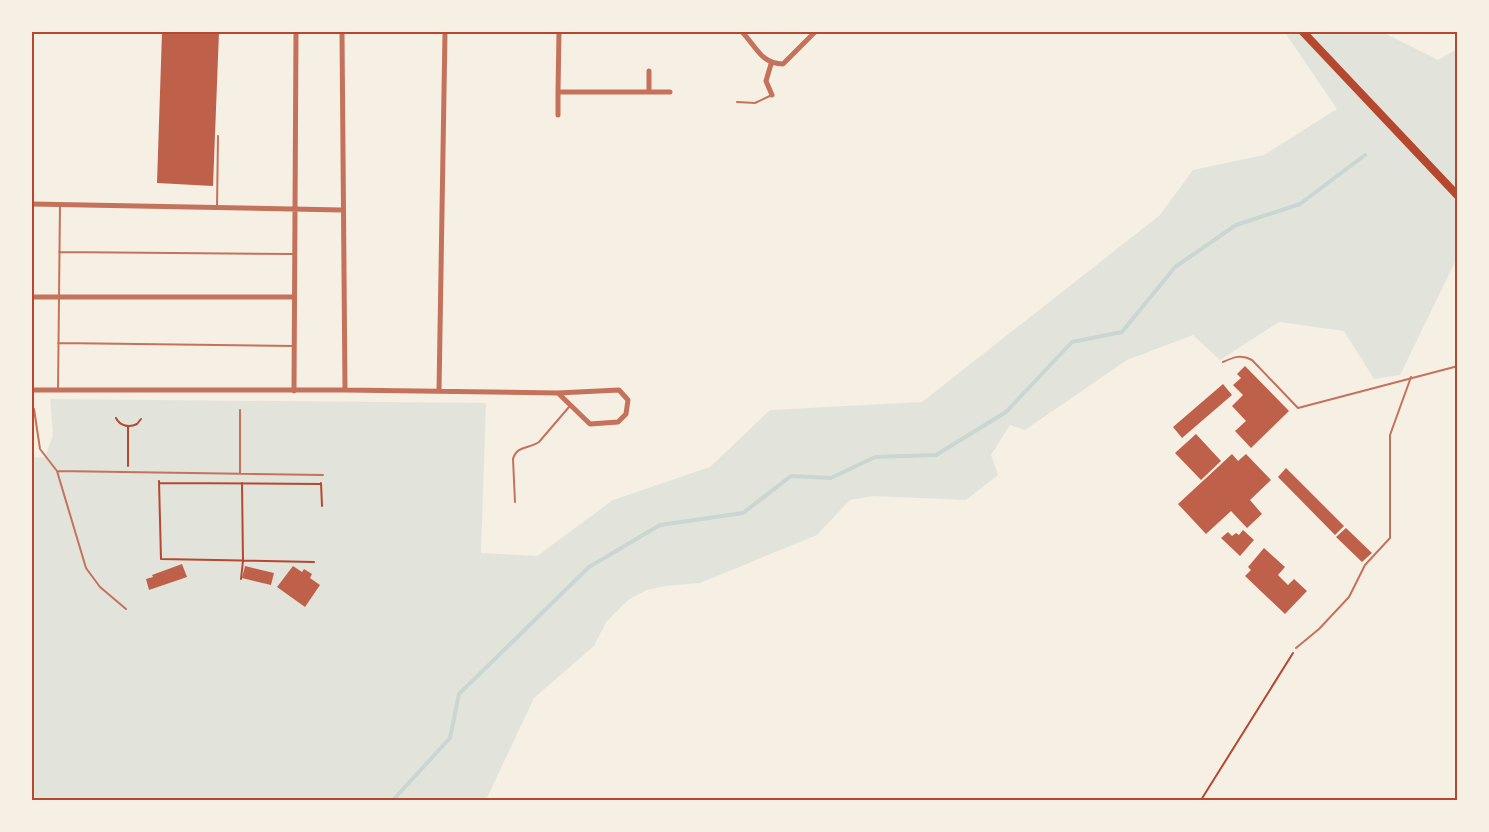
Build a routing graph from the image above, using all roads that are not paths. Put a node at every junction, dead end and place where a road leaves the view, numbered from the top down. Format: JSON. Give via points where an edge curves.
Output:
{"nodes":[{"id":1,"x":296,"y":32,"type":"edge"},
{"id":2,"x":342,"y":32,"type":"edge"},
{"id":3,"x":445,"y":32,"type":"edge"},
{"id":4,"x":559,"y":32,"type":"edge"},
{"id":5,"x":741,"y":32,"type":"edge"},
{"id":6,"x":815,"y":32,"type":"edge"},
{"id":7,"x":1303,"y":32,"type":"edge"},
{"id":8,"x":771,"y":64,"type":"junction"},
{"id":9,"x":649,"y":71,"type":"dead end"},
{"id":10,"x":558,"y":92,"type":"junction"},
{"id":11,"x":649,"y":92,"type":"junction"},
{"id":12,"x":670,"y":92,"type":"dead end"},
{"id":13,"x":772,"y":96,"type":"joint"},
{"id":14,"x":737,"y":102,"type":"dead end"},
{"id":15,"x":558,"y":115,"type":"dead end"},
{"id":16,"x":218,"y":136,"type":"dead end"},
{"id":17,"x":1458,"y":196,"type":"edge"},
{"id":18,"x":32,"y":204,"type":"edge"},
{"id":19,"x":60,"y":205,"type":"junction"},
{"id":20,"x":217,"y":207,"type":"junction"},
{"id":21,"x":294,"y":208,"type":"junction"},
{"id":22,"x":342,"y":210,"type":"junction"},
{"id":23,"x":59,"y":252,"type":"junction"},
{"id":24,"x":294,"y":255,"type":"junction"},
{"id":25,"x":32,"y":297,"type":"edge"},
{"id":26,"x":60,"y":297,"type":"junction"},
{"id":27,"x":294,"y":297,"type":"junction"},
{"id":28,"x":58,"y":343,"type":"junction"},
{"id":29,"x":294,"y":346,"type":"junction"},
{"id":30,"x":1223,"y":362,"type":"dead end"},
{"id":31,"x":1458,"y":366,"type":"edge"},
{"id":32,"x":1411,"y":377,"type":"junction"},
{"id":33,"x":32,"y":390,"type":"edge"},
{"id":34,"x":58,"y":390,"type":"junction"},
{"id":35,"x":345,"y":390,"type":"junction"},
{"id":36,"x":294,"y":391,"type":"junction"},
{"id":37,"x":439,"y":391,"type":"junction"},
{"id":38,"x":558,"y":393,"type":"junction"},
{"id":39,"x":571,"y":405,"type":"junction"},
{"id":40,"x":32,"y":409,"type":"edge"},
{"id":41,"x":240,"y":410,"type":"dead end"},
{"id":42,"x":57,"y":471,"type":"junction"},
{"id":43,"x":240,"y":473,"type":"junction"},
{"id":44,"x":322,"y":475,"type":"road end"},
{"id":45,"x":515,"y":502,"type":"dead end"},
{"id":46,"x":126,"y":609,"type":"dead end"},
{"id":47,"x":1296,"y":648,"type":"road end"}],
"edges":[{"from":1,"to":21,"type":"street"},
{"from":2,"to":22,"type":"street"},
{"from":3,"to":37,"type":"street"},
{"from":4,"to":10,"type":"street"},
{"from":5,"to":8,"type":"street"},
{"from":6,"to":8,"type":"street","via":[[783,64]]},
{"from":7,"to":17,"type":"main road"},
{"from":8,"to":13,"type":"street","via":[[766,81]]},
{"from":9,"to":11,"type":"street"},
{"from":10,"to":11,"type":"street"},
{"from":10,"to":15,"type":"street"},
{"from":11,"to":12,"type":"street"},
{"from":13,"to":14,"type":"lane","via":[[755,103]]},
{"from":16,"to":20,"type":"lane"},
{"from":18,"to":19,"type":"street"},
{"from":19,"to":20,"type":"street"},
{"from":19,"to":23,"type":"lane"},
{"from":20,"to":21,"type":"street"},
{"from":21,"to":22,"type":"street"},
{"from":21,"to":24,"type":"street"},
{"from":22,"to":35,"type":"street"},
{"from":23,"to":24,"type":"lane"},
{"from":23,"to":26,"type":"lane"},
{"from":24,"to":27,"type":"street"},
{"from":25,"to":26,"type":"street"},
{"from":26,"to":27,"type":"street"},
{"from":26,"to":28,"type":"lane"},
{"from":27,"to":29,"type":"street"},
{"from":28,"to":29,"type":"lane"},
{"from":28,"to":34,"type":"lane"},
{"from":29,"to":36,"type":"street"},
{"from":30,"to":32,"type":"lane","via":[[1236,356],[1252,360],[1298,408]]},
{"from":31,"to":32,"type":"lane"},
{"from":32,"to":47,"type":"lane","via":[[1390,435],[1390,538],[1365,565],[1349,597]]},
{"from":33,"to":34,"type":"street"},
{"from":34,"to":36,"type":"street"},
{"from":35,"to":36,"type":"street"},
{"from":35,"to":37,"type":"street"},
{"from":37,"to":38,"type":"street"},
{"from":38,"to":39,"type":"street"},
{"from":38,"to":39,"type":"street","via":[[619,390],[628,400],[626,414],[618,422],[590,424]]},
{"from":39,"to":45,"type":"lane","via":[[539,442],[515,453]]},
{"from":40,"to":42,"type":"lane","via":[[40,449]]},
{"from":41,"to":43,"type":"lane"},
{"from":42,"to":43,"type":"lane"},
{"from":42,"to":46,"type":"lane","via":[[86,568],[100,587]]},
{"from":43,"to":44,"type":"lane"}]}
